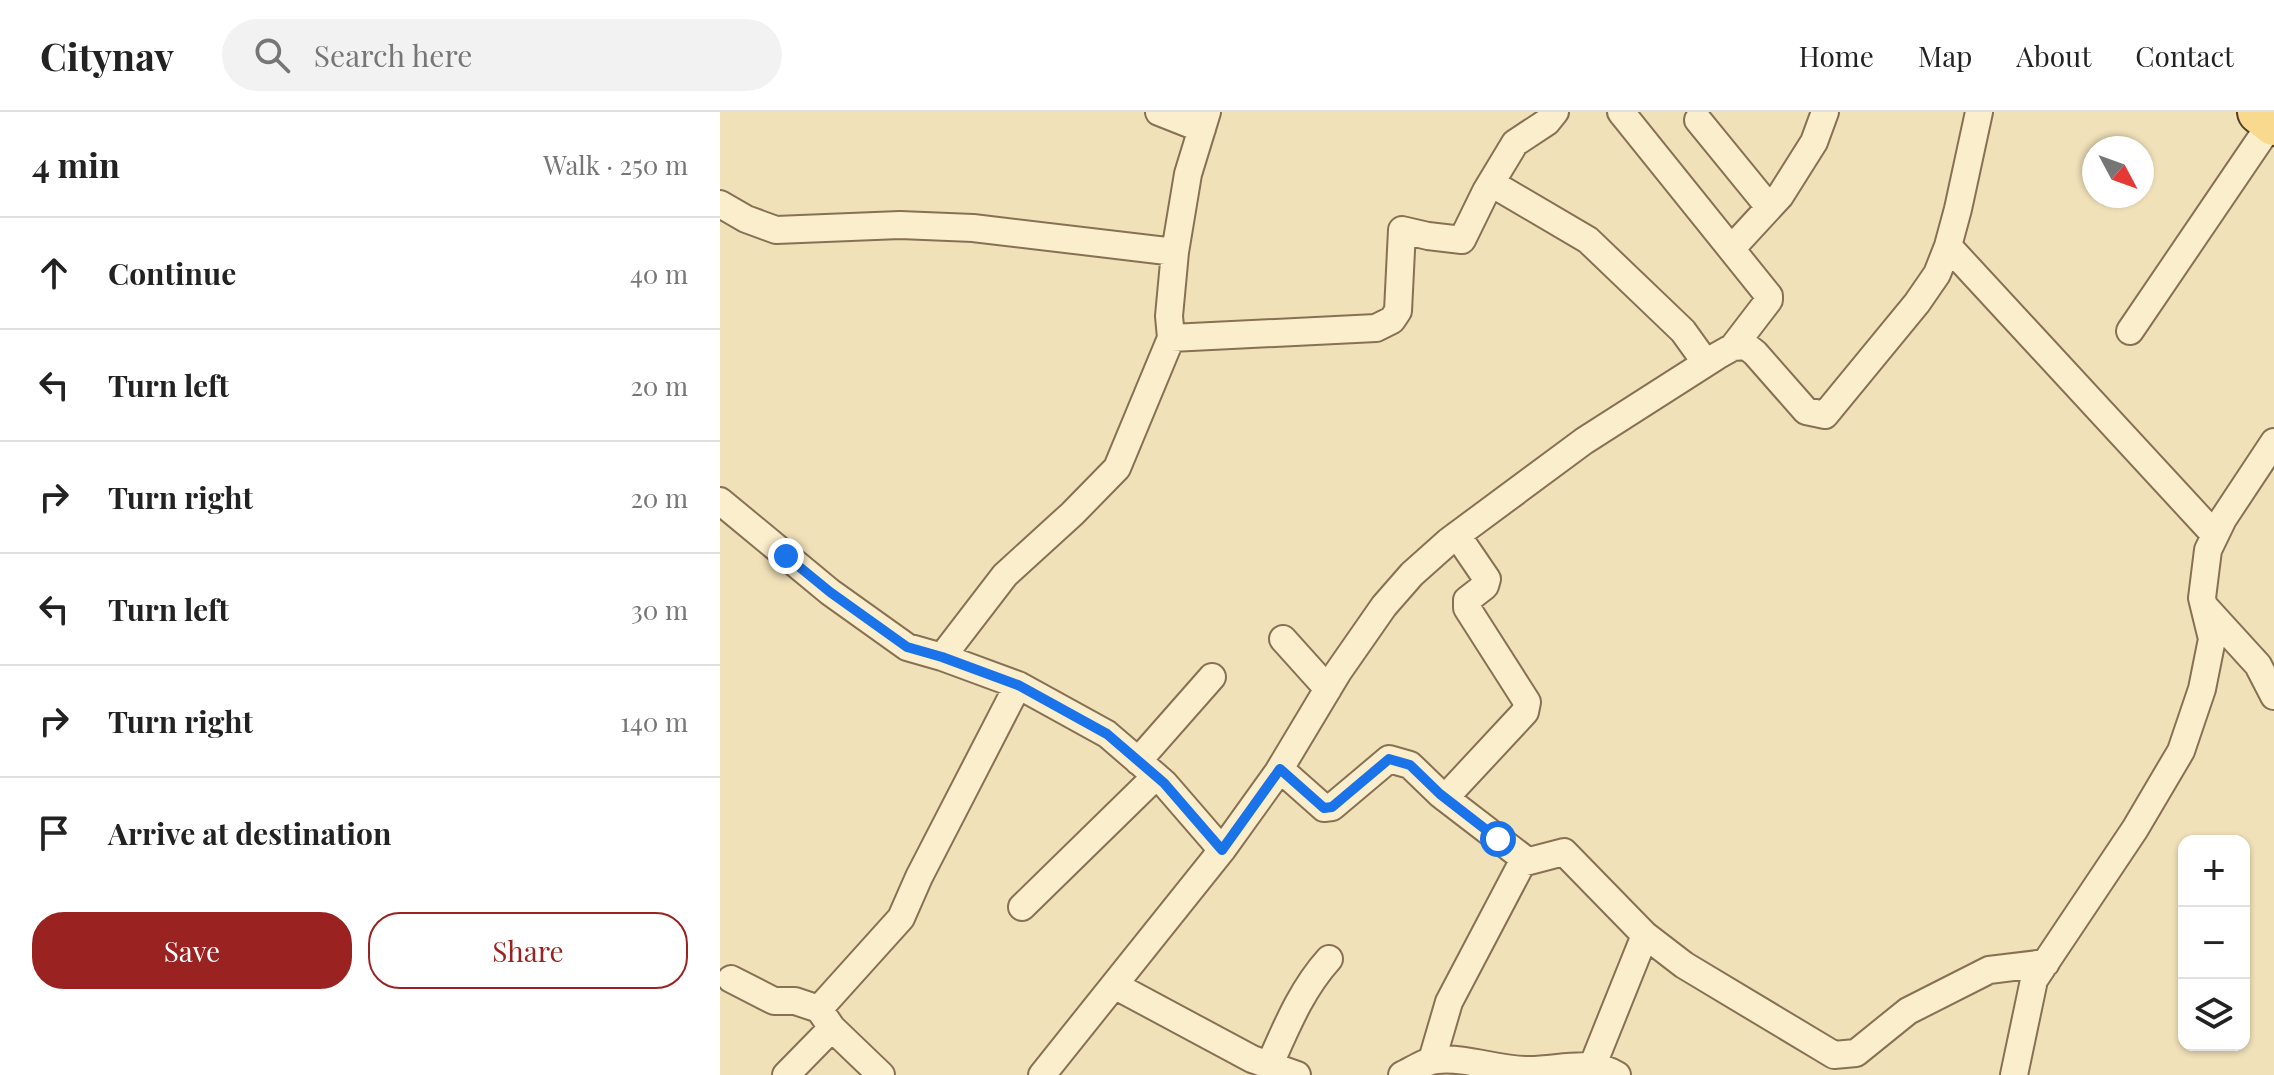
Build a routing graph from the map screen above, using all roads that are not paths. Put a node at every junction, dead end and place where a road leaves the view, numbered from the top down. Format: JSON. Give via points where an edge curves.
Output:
{"nodes":[{"id":1,"x":1159,"y":112,"type":"edge"},
{"id":2,"x":1555,"y":112,"type":"edge"},
{"id":3,"x":1621,"y":112,"type":"edge"},
{"id":4,"x":1825,"y":112,"type":"edge"},
{"id":5,"x":1979,"y":112,"type":"edge"},
{"id":6,"x":2266,"y":117,"type":"edge"},
{"id":7,"x":1205,"y":120,"type":"edge"},
{"id":8,"x":1698,"y":120,"type":"dead end"},
{"id":9,"x":1491,"y":183,"type":"junction"},
{"id":10,"x":720,"y":204,"type":"edge"},
{"id":11,"x":1769,"y":207,"type":"junction"},
{"id":12,"x":1948,"y":246,"type":"junction"},
{"id":13,"x":1732,"y":248,"type":"junction"},
{"id":14,"x":1175,"y":252,"type":"junction"},
{"id":15,"x":2130,"y":331,"type":"dead end"},
{"id":16,"x":1171,"y":338,"type":"junction"},
{"id":17,"x":1733,"y":347,"type":"junction"},
{"id":18,"x":1706,"y":363,"type":"junction"},
{"id":19,"x":2274,"y":442,"type":"edge"},
{"id":20,"x":720,"y":501,"type":"edge"},
{"id":21,"x":1457,"y":535,"type":"junction"},
{"id":22,"x":2215,"y":535,"type":"junction"},
{"id":23,"x":2204,"y":605,"type":"junction"},
{"id":24,"x":1283,"y":639,"type":"dead end"},
{"id":25,"x":942,"y":657,"type":"junction"},
{"id":26,"x":1212,"y":677,"type":"dead end"},
{"id":27,"x":1018,"y":685,"type":"junction"},
{"id":28,"x":1328,"y":689,"type":"junction"},
{"id":29,"x":2274,"y":696,"type":"edge"},
{"id":30,"x":1147,"y":769,"type":"junction"},
{"id":31,"x":1280,"y":769,"type":"junction"},
{"id":32,"x":1445,"y":798,"type":"junction"},
{"id":33,"x":1222,"y":850,"type":"junction"},
{"id":34,"x":1522,"y":863,"type":"junction"},
{"id":35,"x":1022,"y":907,"type":"dead end"},
{"id":36,"x":1645,"y":935,"type":"junction"},
{"id":37,"x":1329,"y":959,"type":"dead end"},
{"id":38,"x":2046,"y":963,"type":"junction"},
{"id":39,"x":731,"y":979,"type":"dead end"},
{"id":40,"x":1114,"y":985,"type":"junction"},
{"id":41,"x":826,"y":1019,"type":"junction"},
{"id":42,"x":1432,"y":1060,"type":"junction"},
{"id":43,"x":1288,"y":1072,"type":"edge"},
{"id":44,"x":1606,"y":1072,"type":"edge"},
{"id":45,"x":786,"y":1075,"type":"edge"},
{"id":46,"x":881,"y":1075,"type":"edge"},
{"id":47,"x":1042,"y":1075,"type":"edge"},
{"id":48,"x":1402,"y":1075,"type":"edge"},
{"id":49,"x":2014,"y":1075,"type":"edge"}],
"edges":[{"from":1,"to":7,"type":"street"},
{"from":2,"to":9,"type":"street","via":[[1515,143]]},
{"from":3,"to":13,"type":"street"},
{"from":4,"to":11,"type":"street","via":[[1814,142]]},
{"from":5,"to":12,"type":"street"},
{"from":6,"to":15,"type":"street"},
{"from":7,"to":14,"type":"street","via":[[1188,174]]},
{"from":8,"to":11,"type":"street"},
{"from":9,"to":16,"type":"street","via":[[1462,240],[1402,230],[1398,311],[1376,328]]},
{"from":9,"to":18,"type":"street","via":[[1588,240],[1683,331]]},
{"from":10,"to":14,"type":"street","via":[[776,230],[973,228]]},
{"from":11,"to":13,"type":"street"},
{"from":12,"to":17,"type":"street","via":[[1917,303],[1825,415],[1806,411],[1746,346]]},
{"from":12,"to":22,"type":"street"},
{"from":13,"to":17,"type":"street","via":[[1769,296]]},
{"from":14,"to":16,"type":"street"},
{"from":16,"to":25,"type":"street","via":[[1117,468],[1005,575]]},
{"from":17,"to":18,"type":"street"},
{"from":18,"to":21,"type":"street","via":[[1584,441]]},
{"from":19,"to":22,"type":"street"},
{"from":20,"to":25,"type":"street","via":[[894,638]]},
{"from":21,"to":28,"type":"street","via":[[1384,606]]},
{"from":21,"to":32,"type":"street","via":[[1487,579],[1467,600],[1467,608],[1527,702],[1525,712]]},
{"from":22,"to":23,"type":"street","via":[[2208,550]]},
{"from":23,"to":29,"type":"street","via":[[2258,665]]},
{"from":23,"to":38,"type":"street","via":[[2212,639],[2181,751]]},
{"from":24,"to":28,"type":"street"},
{"from":25,"to":27,"type":"street"},
{"from":26,"to":30,"type":"street"},
{"from":27,"to":30,"type":"street","via":[[1107,734]]},
{"from":27,"to":41,"type":"street","via":[[901,918]]},
{"from":28,"to":31,"type":"street"},
{"from":30,"to":33,"type":"street"},
{"from":30,"to":35,"type":"street"},
{"from":31,"to":32,"type":"street","via":[[1324,808],[1332,807],[1389,759],[1410,765]]},
{"from":31,"to":33,"type":"street"},
{"from":32,"to":34,"type":"street","via":[[1522,857]]},
{"from":33,"to":40,"type":"street"},
{"from":34,"to":36,"type":"street","via":[[1564,852]]},
{"from":34,"to":42,"type":"street","via":[[1449,1002]]},
{"from":36,"to":38,"type":"street","via":[[1684,965],[1834,1055],[1856,1053],[1908,1011],[1989,970]]},
{"from":36,"to":44,"type":"street"},
{"from":37,"to":43,"type":"street","via":[[1312,978],[1287,1025]]},
{"from":38,"to":49,"type":"street","via":[[2034,980]]},
{"from":39,"to":41,"type":"street","via":[[774,1001],[795,1001]]},
{"from":40,"to":43,"type":"street","via":[[1252,1059]]},
{"from":40,"to":47,"type":"street"},
{"from":41,"to":45,"type":"street"},
{"from":41,"to":46,"type":"street"},
{"from":42,"to":44,"type":"street","via":[[1527,1071],[1574,1066]]},
{"from":42,"to":48,"type":"street"}]}
